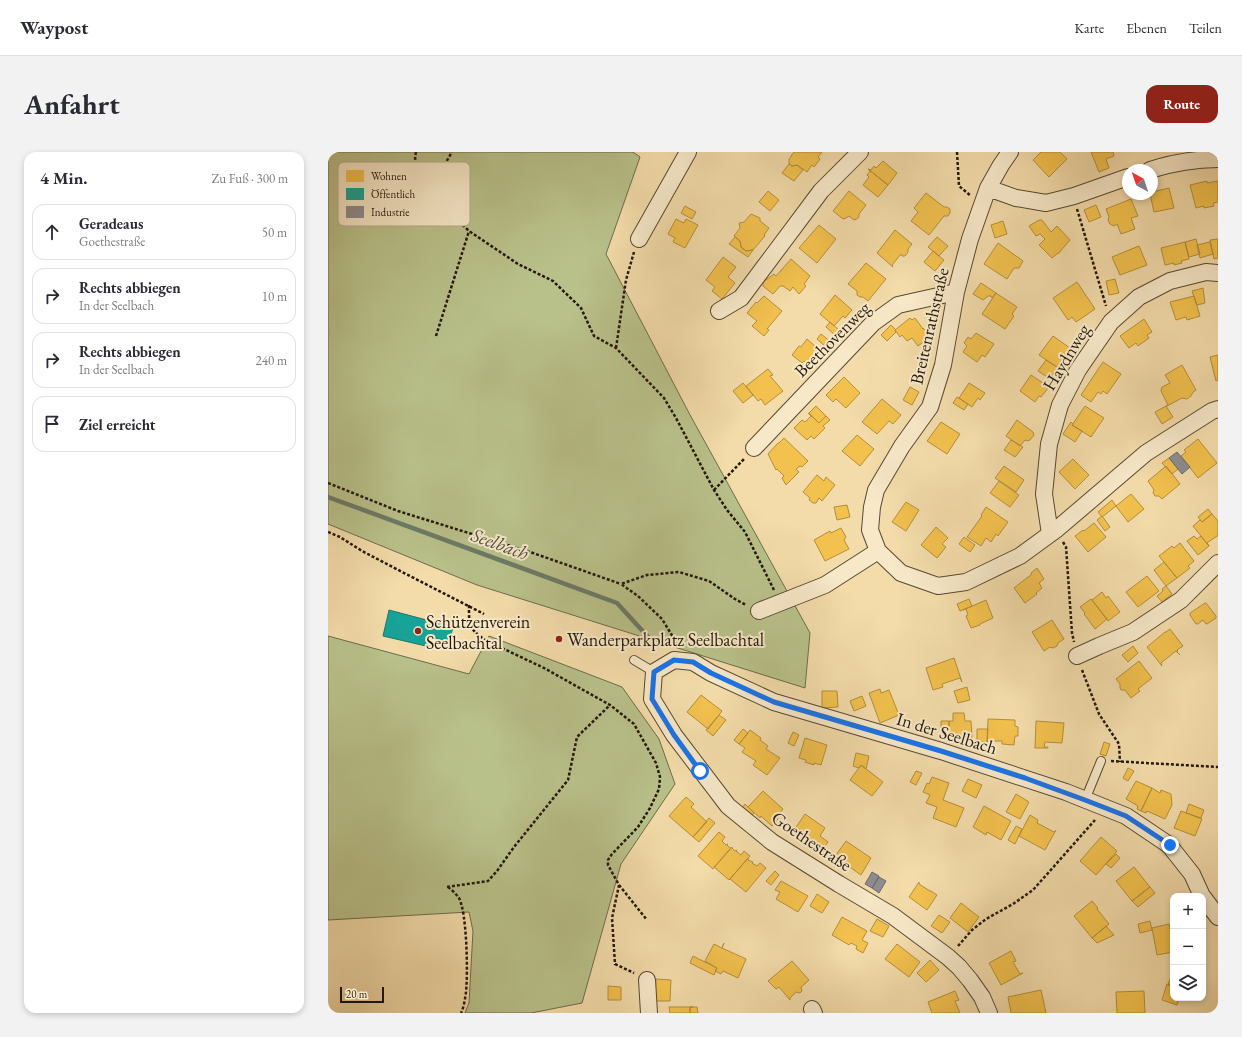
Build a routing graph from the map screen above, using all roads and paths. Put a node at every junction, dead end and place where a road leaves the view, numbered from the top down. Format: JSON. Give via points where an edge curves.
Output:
{"nodes":[{"id":1,"x":416,"y":152,"type":"edge"},
{"id":2,"x":452,"y":152,"type":"edge"},
{"id":3,"x":688,"y":152,"type":"edge"},
{"id":4,"x":860,"y":152,"type":"edge"},
{"id":5,"x":957,"y":152,"type":"edge"},
{"id":6,"x":1010,"y":152,"type":"edge"},
{"id":7,"x":1218,"y":159,"type":"edge"},
{"id":8,"x":416,"y":162,"type":"edge"},
{"id":9,"x":446,"y":162,"type":"edge"},
{"id":10,"x":1158,"y":168,"type":"edge"},
{"id":11,"x":1122,"y":179,"type":"edge"},
{"id":12,"x":959,"y":186,"type":"dead end"},
{"id":13,"x":988,"y":188,"type":"junction"},
{"id":14,"x":1074,"y":196,"type":"junction"},
{"id":15,"x":464,"y":226,"type":"edge"},
{"id":16,"x":469,"y":231,"type":"junction"},
{"id":17,"x":639,"y":239,"type":"joint"},
{"id":18,"x":1218,"y":273,"type":"edge"},
{"id":19,"x":956,"y":292,"type":"junction"},
{"id":20,"x":719,"y":311,"type":"dead end"},
{"id":21,"x":1111,"y":322,"type":"junction"},
{"id":22,"x":436,"y":336,"type":"dead end"},
{"id":23,"x":616,"y":348,"type":"junction"},
{"id":24,"x":1218,"y":409,"type":"edge"},
{"id":25,"x":754,"y":448,"type":"joint"},
{"id":26,"x":328,"y":482,"type":"edge"},
{"id":27,"x":714,"y":490,"type":"junction"},
{"id":28,"x":328,"y":532,"type":"edge"},
{"id":29,"x":1050,"y":534,"type":"junction"},
{"id":30,"x":1066,"y":547,"type":"dead end"},
{"id":31,"x":878,"y":551,"type":"junction"},
{"id":32,"x":1218,"y":563,"type":"edge"},
{"id":33,"x":622,"y":584,"type":"junction"},
{"id":34,"x":781,"y":603,"type":"junction"},
{"id":35,"x":469,"y":605,"type":"junction"},
{"id":36,"x":759,"y":611,"type":"joint"},
{"id":37,"x":484,"y":614,"type":"dead end"},
{"id":38,"x":1077,"y":656,"type":"junction"},
{"id":39,"x":634,"y":660,"type":"dead end"},
{"id":40,"x":674,"y":660,"type":"junction"},
{"id":41,"x":654,"y":672,"type":"junction"},
{"id":42,"x":610,"y":705,"type":"junction"},
{"id":43,"x":1101,"y":760,"type":"joint"},
{"id":44,"x":1120,"y":762,"type":"junction"},
{"id":45,"x":1218,"y":767,"type":"edge"},
{"id":46,"x":1085,"y":800,"type":"junction"},
{"id":47,"x":1106,"y":808,"type":"junction"},
{"id":48,"x":619,"y":885,"type":"junction"},
{"id":49,"x":1201,"y":893,"type":"edge"},
{"id":50,"x":1206,"y":901,"type":"edge"},
{"id":51,"x":1218,"y":917,"type":"edge"},
{"id":52,"x":647,"y":920,"type":"dead end"},
{"id":53,"x":964,"y":939,"type":"dead end"},
{"id":54,"x":647,"y":980,"type":"joint"},
{"id":55,"x":461,"y":1013,"type":"edge"},
{"id":56,"x":649,"y":1013,"type":"edge"},
{"id":57,"x":989,"y":1013,"type":"edge"}],
"edges":[{"from":1,"to":8,"type":"path"},
{"from":2,"to":9,"type":"path"},
{"from":3,"to":17,"type":"street"},
{"from":4,"to":20,"type":"street","via":[[821,191],[742,298]]},
{"from":5,"to":12,"type":"path"},
{"from":6,"to":13,"type":"street","name":"Breitenrathstraße"},
{"from":7,"to":10,"type":"street","via":[[1189,161]]},
{"from":11,"to":14,"type":"street"},
{"from":13,"to":14,"type":"street","via":[[1016,198],[1046,203]]},
{"from":13,"to":19,"type":"street","name":"Breitenrathstraße","via":[[970,239]]},
{"from":14,"to":21,"type":"path"},
{"from":15,"to":16,"type":"path"},
{"from":16,"to":22,"type":"path"},
{"from":16,"to":23,"type":"path","via":[[518,264],[553,281],[581,308],[594,336]]},
{"from":17,"to":23,"type":"path","via":[[626,280]]},
{"from":18,"to":21,"type":"street","name":"Haydnweg","via":[[1206,272],[1170,281],[1139,297]]},
{"from":19,"to":25,"type":"street","name":"Beethovenweg","via":[[898,305],[873,322]]},
{"from":19,"to":31,"type":"street","name":"Breitenrathstraße","via":[[943,365],[930,407],[902,446],[876,490],[870,530]]},
{"from":21,"to":29,"type":"street","name":"Haydnweg","via":[[1078,370],[1060,405],[1049,444],[1044,494]]},
{"from":23,"to":27,"type":"path","via":[[664,398]]},
{"from":24,"to":29,"type":"street","name":"Breitenrathstraße","via":[[1146,453]]},
{"from":25,"to":27,"type":"path"},
{"from":26,"to":33,"type":"path","via":[[398,511]]},
{"from":27,"to":34,"type":"path","via":[[746,532]]},
{"from":28,"to":35,"type":"path"},
{"from":29,"to":31,"type":"street","name":"Breitenrathstraße","via":[[1020,556],[990,571],[966,582],[938,586],[901,573]]},
{"from":30,"to":38,"type":"path","via":[[1072,633]]},
{"from":31,"to":34,"type":"street","via":[[825,585]]},
{"from":32,"to":38,"type":"street","via":[[1181,600],[1133,632]]},
{"from":33,"to":36,"type":"path","via":[[647,574],[679,572],[708,581],[735,600]]},
{"from":33,"to":40,"type":"path","via":[[662,619],[676,642]]},
{"from":34,"to":36,"type":"street"},
{"from":35,"to":37,"type":"path"},
{"from":35,"to":42,"type":"path","via":[[469,622],[472,629],[485,640],[544,668]]},
{"from":38,"to":44,"type":"path","via":[[1099,714],[1119,744]]},
{"from":39,"to":41,"type":"lane"},
{"from":40,"to":41,"type":"street"},
{"from":40,"to":46,"type":"street","name":"In der Seelbach","via":[[693,662],[774,702],[941,751]]},
{"from":41,"to":57,"type":"street","name":"Goethestraße","via":[[652,699],[674,735],[728,806],[772,842],[893,916],[948,957],[970,980]]},
{"from":42,"to":48,"type":"path","via":[[634,724],[656,763],[660,777],[659,789],[638,828],[608,860],[608,865]]},
{"from":42,"to":55,"type":"path","via":[[577,737],[568,780],[497,871],[488,881],[447,887],[459,899],[465,922],[466,992]]},
{"from":43,"to":44,"type":"path"},
{"from":43,"to":46,"type":"lane"},
{"from":44,"to":45,"type":"path"},
{"from":46,"to":47,"type":"street","name":"In der Seelbach"},
{"from":47,"to":49,"type":"street","name":"In der Seelbach","via":[[1126,816],[1170,845],[1192,874]]},
{"from":47,"to":53,"type":"path","via":[[1033,890],[986,919]]},
{"from":48,"to":52,"type":"path"},
{"from":48,"to":54,"type":"path","via":[[612,918],[615,964]]},
{"from":50,"to":51,"type":"street","name":"In der Seelbach"},
{"from":54,"to":56,"type":"street"}]}
